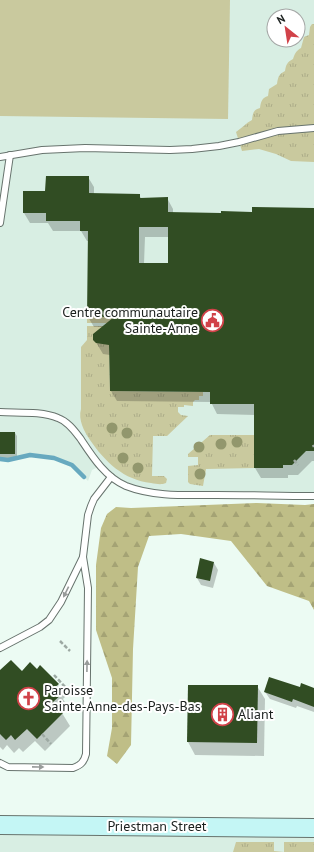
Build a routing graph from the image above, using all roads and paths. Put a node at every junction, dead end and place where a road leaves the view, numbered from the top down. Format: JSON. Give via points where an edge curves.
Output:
{"nodes":[{"id":1,"x":314,"y":128,"type":"edge"},
{"id":2,"x":10,"y":155,"type":"junction"},
{"id":3,"x":0,"y":157,"type":"edge"},
{"id":4,"x":0,"y":223,"type":"edge"},
{"id":5,"x":0,"y":412,"type":"edge"},
{"id":6,"x":294,"y":460,"type":"dead end"},
{"id":7,"x":298,"y":465,"type":"dead end"},
{"id":8,"x":111,"y":477,"type":"junction"},
{"id":9,"x":314,"y":496,"type":"edge"},
{"id":10,"x":83,"y":557,"type":"junction"},
{"id":11,"x":60,"y":641,"type":"dead end"},
{"id":12,"x":0,"y":648,"type":"edge"},
{"id":13,"x":70,"y":651,"type":"dead end"},
{"id":14,"x":54,"y":675,"type":"dead end"},
{"id":15,"x":66,"y":689,"type":"dead end"},
{"id":16,"x":42,"y":734,"type":"dead end"},
{"id":17,"x":51,"y":744,"type":"dead end"},
{"id":18,"x":0,"y":763,"type":"edge"},
{"id":19,"x":0,"y":825,"type":"edge"},
{"id":20,"x":314,"y":828,"type":"edge"}],
"edges":[{"from":1,"to":2,"type":"lane","via":[[278,131],[239,142],[192,149],[84,148]]},
{"from":2,"to":3,"type":"lane"},
{"from":2,"to":4,"type":"lane"},
{"from":5,"to":8,"type":"lane","via":[[30,413],[66,422]]},
{"from":6,"to":7,"type":"path"},
{"from":8,"to":9,"type":"lane","via":[[124,485],[154,493]]},
{"from":8,"to":10,"type":"lane","via":[[91,506]]},
{"from":10,"to":12,"type":"lane","one_way":true,"via":[[61,602],[49,620]]},
{"from":18,"to":10,"type":"lane","one_way":true,"via":[[8,767],[73,768],[85,760],[88,588]]},
{"from":11,"to":13,"type":"path"},
{"from":14,"to":15,"type":"path"},
{"from":16,"to":17,"type":"path"},
{"from":19,"to":20,"type":"street","name":"Priestman Street"}]}
